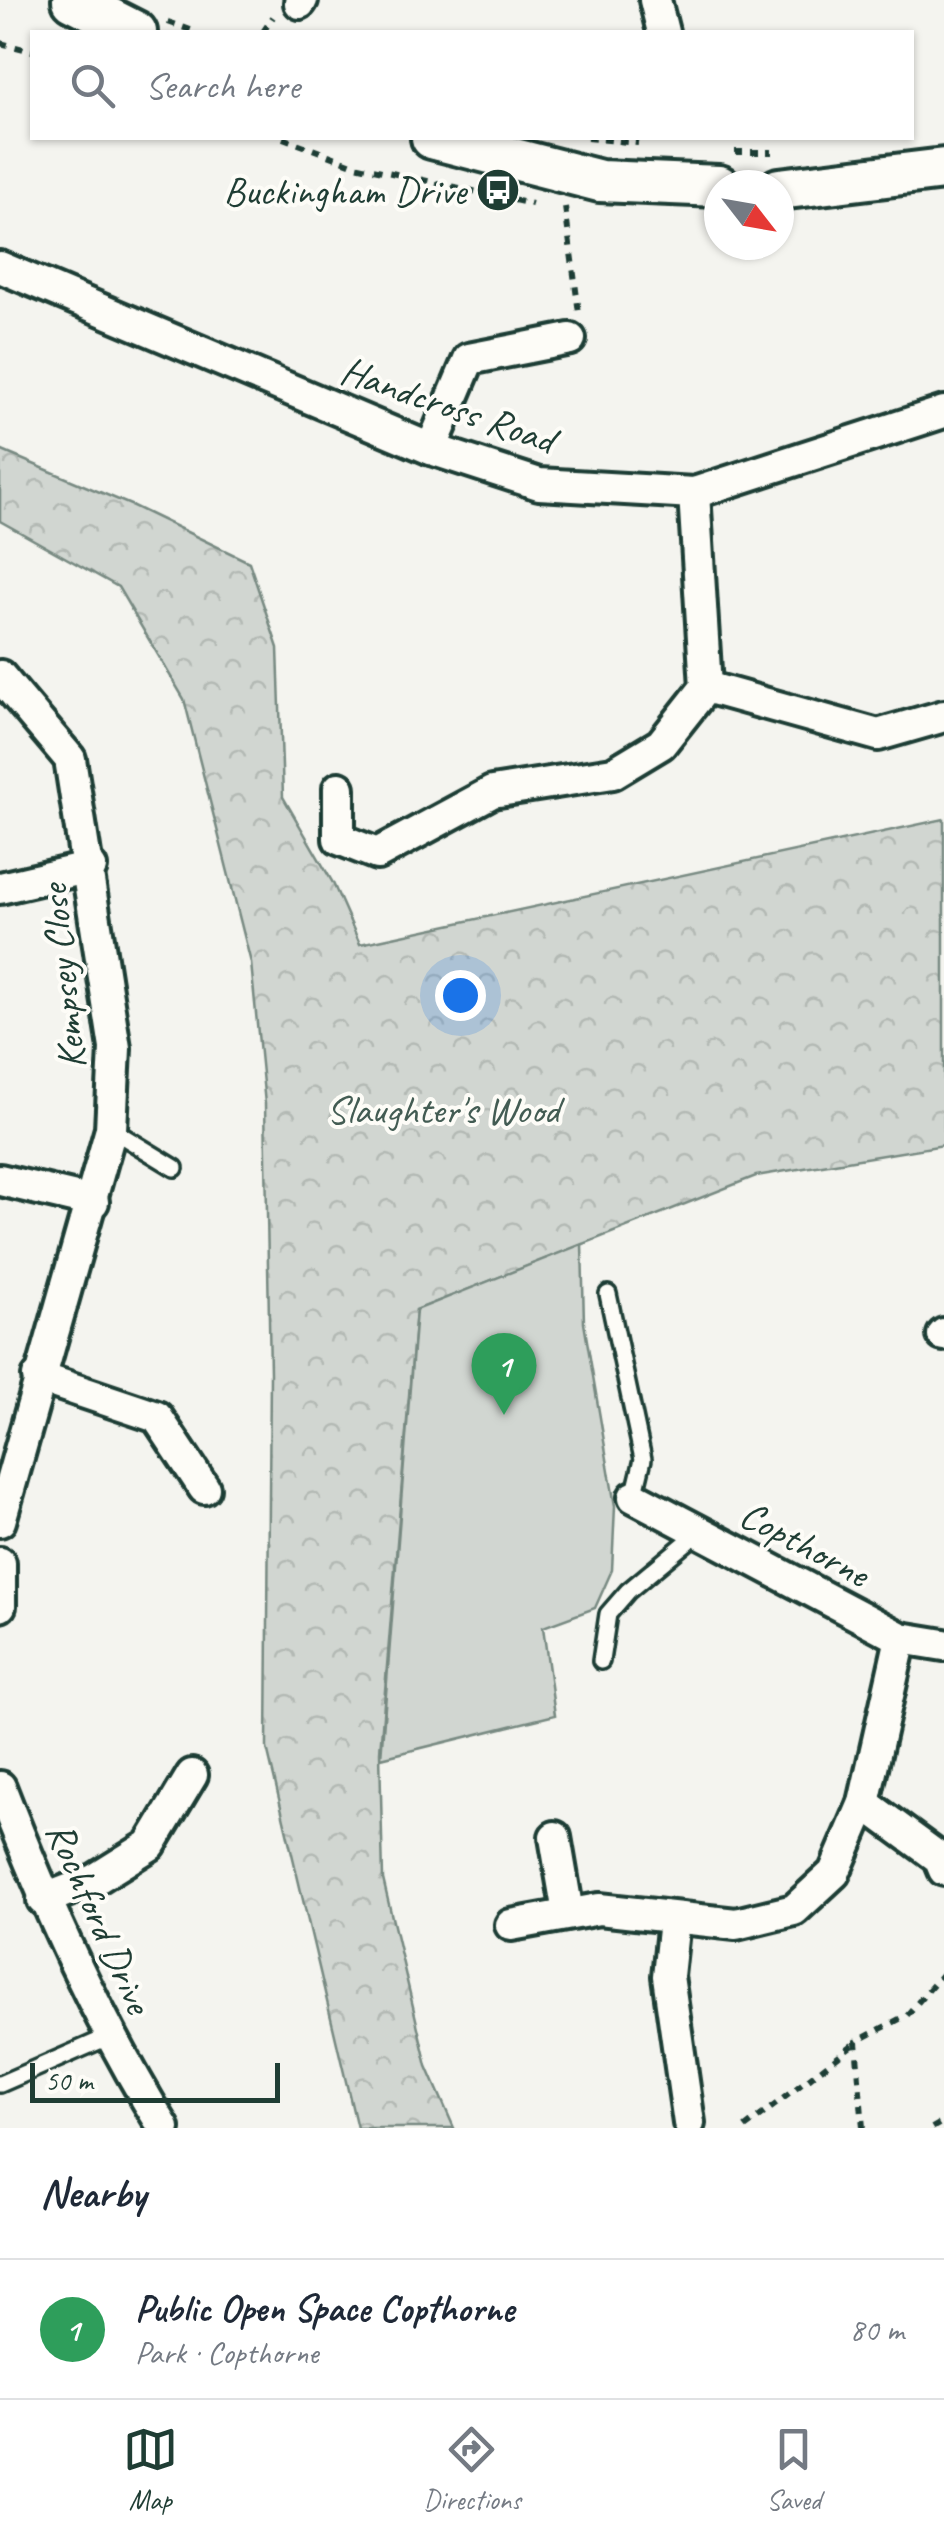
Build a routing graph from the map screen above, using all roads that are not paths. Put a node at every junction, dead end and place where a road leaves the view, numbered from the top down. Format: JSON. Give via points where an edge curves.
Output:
{"nodes":[{"id":1,"x":73,"y":0,"type":"edge"},
{"id":2,"x":655,"y":0,"type":"edge"},
{"id":3,"x":132,"y":30,"type":"edge"},
{"id":4,"x":662,"y":30,"type":"edge"},
{"id":5,"x":440,"y":140,"type":"edge"},
{"id":6,"x":944,"y":169,"type":"edge"},
{"id":7,"x":704,"y":185,"type":"edge"},
{"id":8,"x":794,"y":186,"type":"edge"},
{"id":9,"x":0,"y":267,"type":"edge"},
{"id":10,"x":570,"y":339,"type":"road end"},
{"id":11,"x":944,"y":412,"type":"edge"},
{"id":12,"x":431,"y":449,"type":"junction"},
{"id":13,"x":694,"y":493,"type":"junction"},
{"id":14,"x":0,"y":676,"type":"edge"},
{"id":15,"x":706,"y":687,"type":"junction"},
{"id":16,"x":944,"y":716,"type":"edge"},
{"id":17,"x":340,"y":788,"type":"dead end"},
{"id":18,"x":90,"y":867,"type":"junction"},
{"id":19,"x":0,"y":888,"type":"edge"},
{"id":20,"x":110,"y":1129,"type":"junction"},
{"id":21,"x":175,"y":1168,"type":"dead end"},
{"id":22,"x":0,"y":1180,"type":"edge"},
{"id":23,"x":93,"y":1202,"type":"junction"},
{"id":24,"x":608,"y":1294,"type":"dead end"},
{"id":25,"x":38,"y":1377,"type":"junction"},
{"id":26,"x":204,"y":1488,"type":"dead end"},
{"id":27,"x":634,"y":1497,"type":"joint"},
{"id":28,"x":0,"y":1521,"type":"edge"},
{"id":29,"x":699,"y":1532,"type":"junction"},
{"id":30,"x":0,"y":1563,"type":"edge"},
{"id":31,"x":0,"y":1606,"type":"edge"},
{"id":32,"x":901,"y":1638,"type":"junction"},
{"id":33,"x":944,"y":1645,"type":"edge"},
{"id":34,"x":601,"y":1661,"type":"dead end"},
{"id":35,"x":192,"y":1775,"type":"dead end"},
{"id":36,"x":0,"y":1787,"type":"edge"},
{"id":37,"x":864,"y":1803,"type":"junction"},
{"id":38,"x":555,"y":1837,"type":"dead end"},
{"id":39,"x":944,"y":1870,"type":"edge"},
{"id":40,"x":43,"y":1900,"type":"junction"},
{"id":41,"x":568,"y":1914,"type":"junction"},
{"id":42,"x":674,"y":1920,"type":"junction"},
{"id":43,"x":511,"y":1925,"type":"dead end"},
{"id":44,"x":108,"y":2037,"type":"junction"},
{"id":45,"x":0,"y":2084,"type":"edge"},
{"id":46,"x":689,"y":2126,"type":"edge"},
{"id":47,"x":164,"y":2128,"type":"edge"}],
"edges":[{"from":1,"to":3,"type":"street"},
{"from":2,"to":4,"type":"street"},
{"from":5,"to":7,"type":"street","via":[[600,181]]},
{"from":6,"to":8,"type":"street"},
{"from":9,"to":12,"type":"street","name":"Handcross Road"},
{"from":10,"to":12,"type":"street","via":[[469,359]]},
{"from":11,"to":13,"type":"street","name":"Handcross Road"},
{"from":12,"to":13,"type":"street","name":"Handcross Road","via":[[539,484]]},
{"from":13,"to":15,"type":"street"},
{"from":14,"to":18,"type":"street","name":"Kempsey Close","via":[[70,758]]},
{"from":15,"to":16,"type":"street","via":[[878,735]]},
{"from":15,"to":17,"type":"street","via":[[661,744],[614,773],[492,792],[377,854],[338,839]]},
{"from":18,"to":19,"type":"street"},
{"from":18,"to":20,"type":"street","name":"Kempsey Close","via":[[115,1048]]},
{"from":20,"to":21,"type":"lane"},
{"from":20,"to":23,"type":"street","name":"Kempsey Close"},
{"from":22,"to":23,"type":"street"},
{"from":23,"to":25,"type":"street","name":"Kempsey Close"},
{"from":24,"to":27,"type":"lane","via":[[642,1458]]},
{"from":25,"to":26,"type":"street","via":[[157,1417]]},
{"from":25,"to":28,"type":"street","name":"Kempsey Close"},
{"from":27,"to":29,"type":"street","name":"Copthorne"},
{"from":29,"to":32,"type":"street","name":"Copthorne"},
{"from":29,"to":34,"type":"lane","via":[[608,1614]]},
{"from":30,"to":31,"type":"street"},
{"from":32,"to":33,"type":"street","name":"Copthorne"},
{"from":32,"to":37,"type":"street"},
{"from":35,"to":40,"type":"street","via":[[150,1845],[94,1880]]},
{"from":36,"to":40,"type":"street","name":"Rochford Drive"},
{"from":37,"to":39,"type":"street","via":[[938,1858]]},
{"from":37,"to":42,"type":"street","via":[[834,1873],[794,1910],[736,1924]]},
{"from":38,"to":41,"type":"street"},
{"from":40,"to":44,"type":"street","name":"Rochford Drive"},
{"from":41,"to":42,"type":"street","via":[[599,1909]]},
{"from":41,"to":43,"type":"street"},
{"from":42,"to":46,"type":"street","via":[[668,1976]]},
{"from":44,"to":45,"type":"lane"},
{"from":44,"to":47,"type":"street","name":"Rochford Drive"}]}
